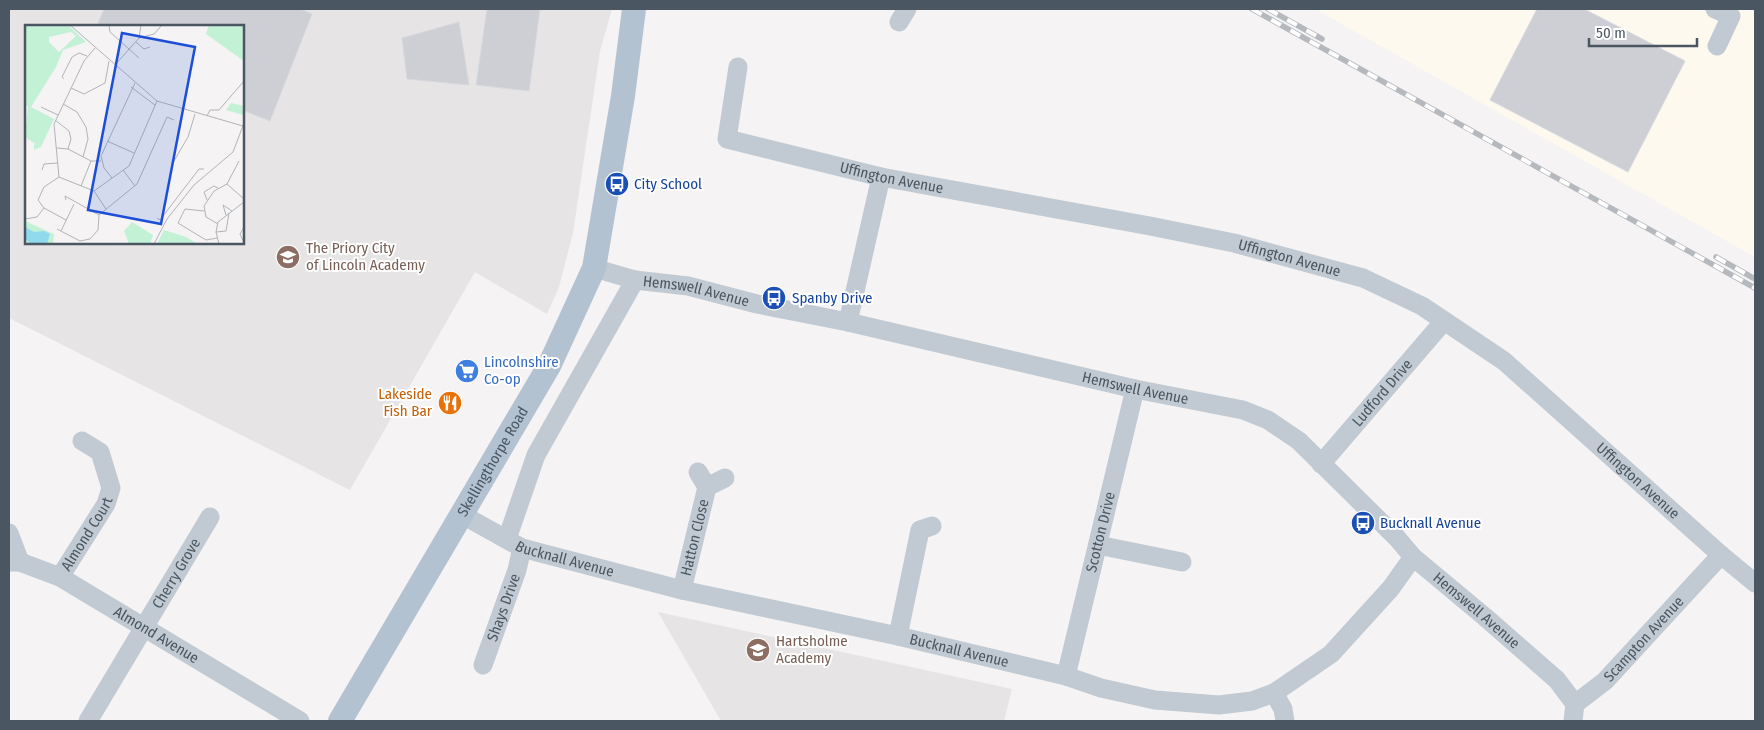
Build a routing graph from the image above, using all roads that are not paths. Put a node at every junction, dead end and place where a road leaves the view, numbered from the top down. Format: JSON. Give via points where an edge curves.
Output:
{"nodes":[{"id":1,"x":634,"y":9,"type":"edge"},
{"id":2,"x":1729,"y":14,"type":"edge"},
{"id":3,"x":1717,"y":46,"type":"dead end"},
{"id":4,"x":738,"y":67,"type":"dead end"},
{"id":5,"x":880,"y":177,"type":"junction"},
{"id":6,"x":594,"y":268,"type":"junction"},
{"id":7,"x":634,"y":280,"type":"junction"},
{"id":8,"x":1444,"y":321,"type":"junction"},
{"id":9,"x":848,"y":322,"type":"junction"},
{"id":10,"x":1135,"y":389,"type":"junction"},
{"id":11,"x":82,"y":441,"type":"dead end"},
{"id":12,"x":1321,"y":464,"type":"junction"},
{"id":13,"x":725,"y":478,"type":"dead end"},
{"id":14,"x":460,"y":514,"type":"junction"},
{"id":15,"x":210,"y":517,"type":"dead end"},
{"id":16,"x":920,"y":525,"type":"dead end"},
{"id":17,"x":9,"y":533,"type":"edge"},
{"id":18,"x":515,"y":543,"type":"junction"},
{"id":19,"x":1098,"y":545,"type":"junction"},
{"id":20,"x":1721,"y":555,"type":"junction"},
{"id":21,"x":1413,"y":558,"type":"junction"},
{"id":22,"x":14,"y":562,"type":"edge"},
{"id":23,"x":1182,"y":562,"type":"dead end"},
{"id":24,"x":60,"y":577,"type":"junction"},
{"id":25,"x":1755,"y":582,"type":"edge"},
{"id":26,"x":682,"y":590,"type":"junction"},
{"id":27,"x":142,"y":628,"type":"junction"},
{"id":28,"x":898,"y":636,"type":"junction"},
{"id":29,"x":483,"y":665,"type":"dead end"},
{"id":30,"x":1066,"y":676,"type":"junction"},
{"id":31,"x":1274,"y":693,"type":"junction"},
{"id":32,"x":1574,"y":712,"type":"edge"},
{"id":33,"x":88,"y":721,"type":"edge"},
{"id":34,"x":300,"y":721,"type":"edge"},
{"id":35,"x":340,"y":721,"type":"edge"},
{"id":36,"x":1285,"y":721,"type":"edge"}],
"edges":[{"from":1,"to":6,"type":"main road","name":"Skellingthorpe Road"},
{"from":2,"to":3,"type":"street"},
{"from":4,"to":5,"type":"street","name":"Uffington Avenue","via":[[726,139]]},
{"from":5,"to":8,"type":"street","name":"Uffington Avenue","via":[[1150,226],[1277,254],[1363,278],[1422,306]]},
{"from":5,"to":9,"type":"street"},
{"from":6,"to":7,"type":"street","name":"Hemswell Avenue"},
{"from":6,"to":14,"type":"main road","name":"Skellingthorpe Road","via":[[549,366]]},
{"from":7,"to":9,"type":"street","name":"Hemswell Avenue","via":[[688,286]]},
{"from":7,"to":18,"type":"street","via":[[536,455]]},
{"from":8,"to":12,"type":"street","name":"Ludford Drive"},
{"from":8,"to":20,"type":"street","name":"Uffington Avenue","via":[[1504,361]]},
{"from":9,"to":10,"type":"street","name":"Hemswell Avenue"},
{"from":10,"to":12,"type":"street","name":"Hemswell Avenue","via":[[1243,410],[1268,420],[1298,441]]},
{"from":10,"to":19,"type":"street","name":"Scotton Drive"},
{"from":11,"to":24,"type":"street","name":"Almond Court","via":[[100,452],[111,488],[106,504]]},
{"from":12,"to":21,"type":"street","name":"Hemswell Avenue","via":[[1397,538]]},
{"from":13,"to":26,"type":"street","name":"Hatton Close","via":[[702,479]]},
{"from":14,"to":18,"type":"street","name":"Bucknall Avenue"},
{"from":14,"to":35,"type":"main road","name":"Skellingthorpe Road"},
{"from":15,"to":27,"type":"street","name":"Cherry Grove"},
{"from":16,"to":28,"type":"street"},
{"from":17,"to":22,"type":"street"},
{"from":18,"to":26,"type":"street","name":"Bucknall Avenue"},
{"from":18,"to":29,"type":"street","name":"Shays Drive","via":[[517,570]]},
{"from":19,"to":23,"type":"street"},
{"from":19,"to":30,"type":"street","name":"Scotton Drive"},
{"from":20,"to":25,"type":"street","name":"Uffington Avenue"},
{"from":20,"to":32,"type":"street","name":"Scampton Avenue"},
{"from":21,"to":31,"type":"street","name":"Bucknall Avenue","via":[[1331,654]]},
{"from":21,"to":32,"type":"street","name":"Hemswell Avenue","via":[[1485,616],[1556,680]]},
{"from":22,"to":24,"type":"street","name":"Almond Avenue"},
{"from":24,"to":27,"type":"street","name":"Almond Avenue"},
{"from":26,"to":28,"type":"street","name":"Bucknall Avenue"},
{"from":27,"to":33,"type":"street","name":"Cherry Grove"},
{"from":27,"to":34,"type":"street","name":"Almond Avenue"},
{"from":28,"to":30,"type":"street","name":"Bucknall Avenue"},
{"from":30,"to":31,"type":"street","name":"Bucknall Avenue","via":[[1155,700],[1219,705],[1252,701]]},
{"from":31,"to":36,"type":"street","via":[[1283,709]]}]}
